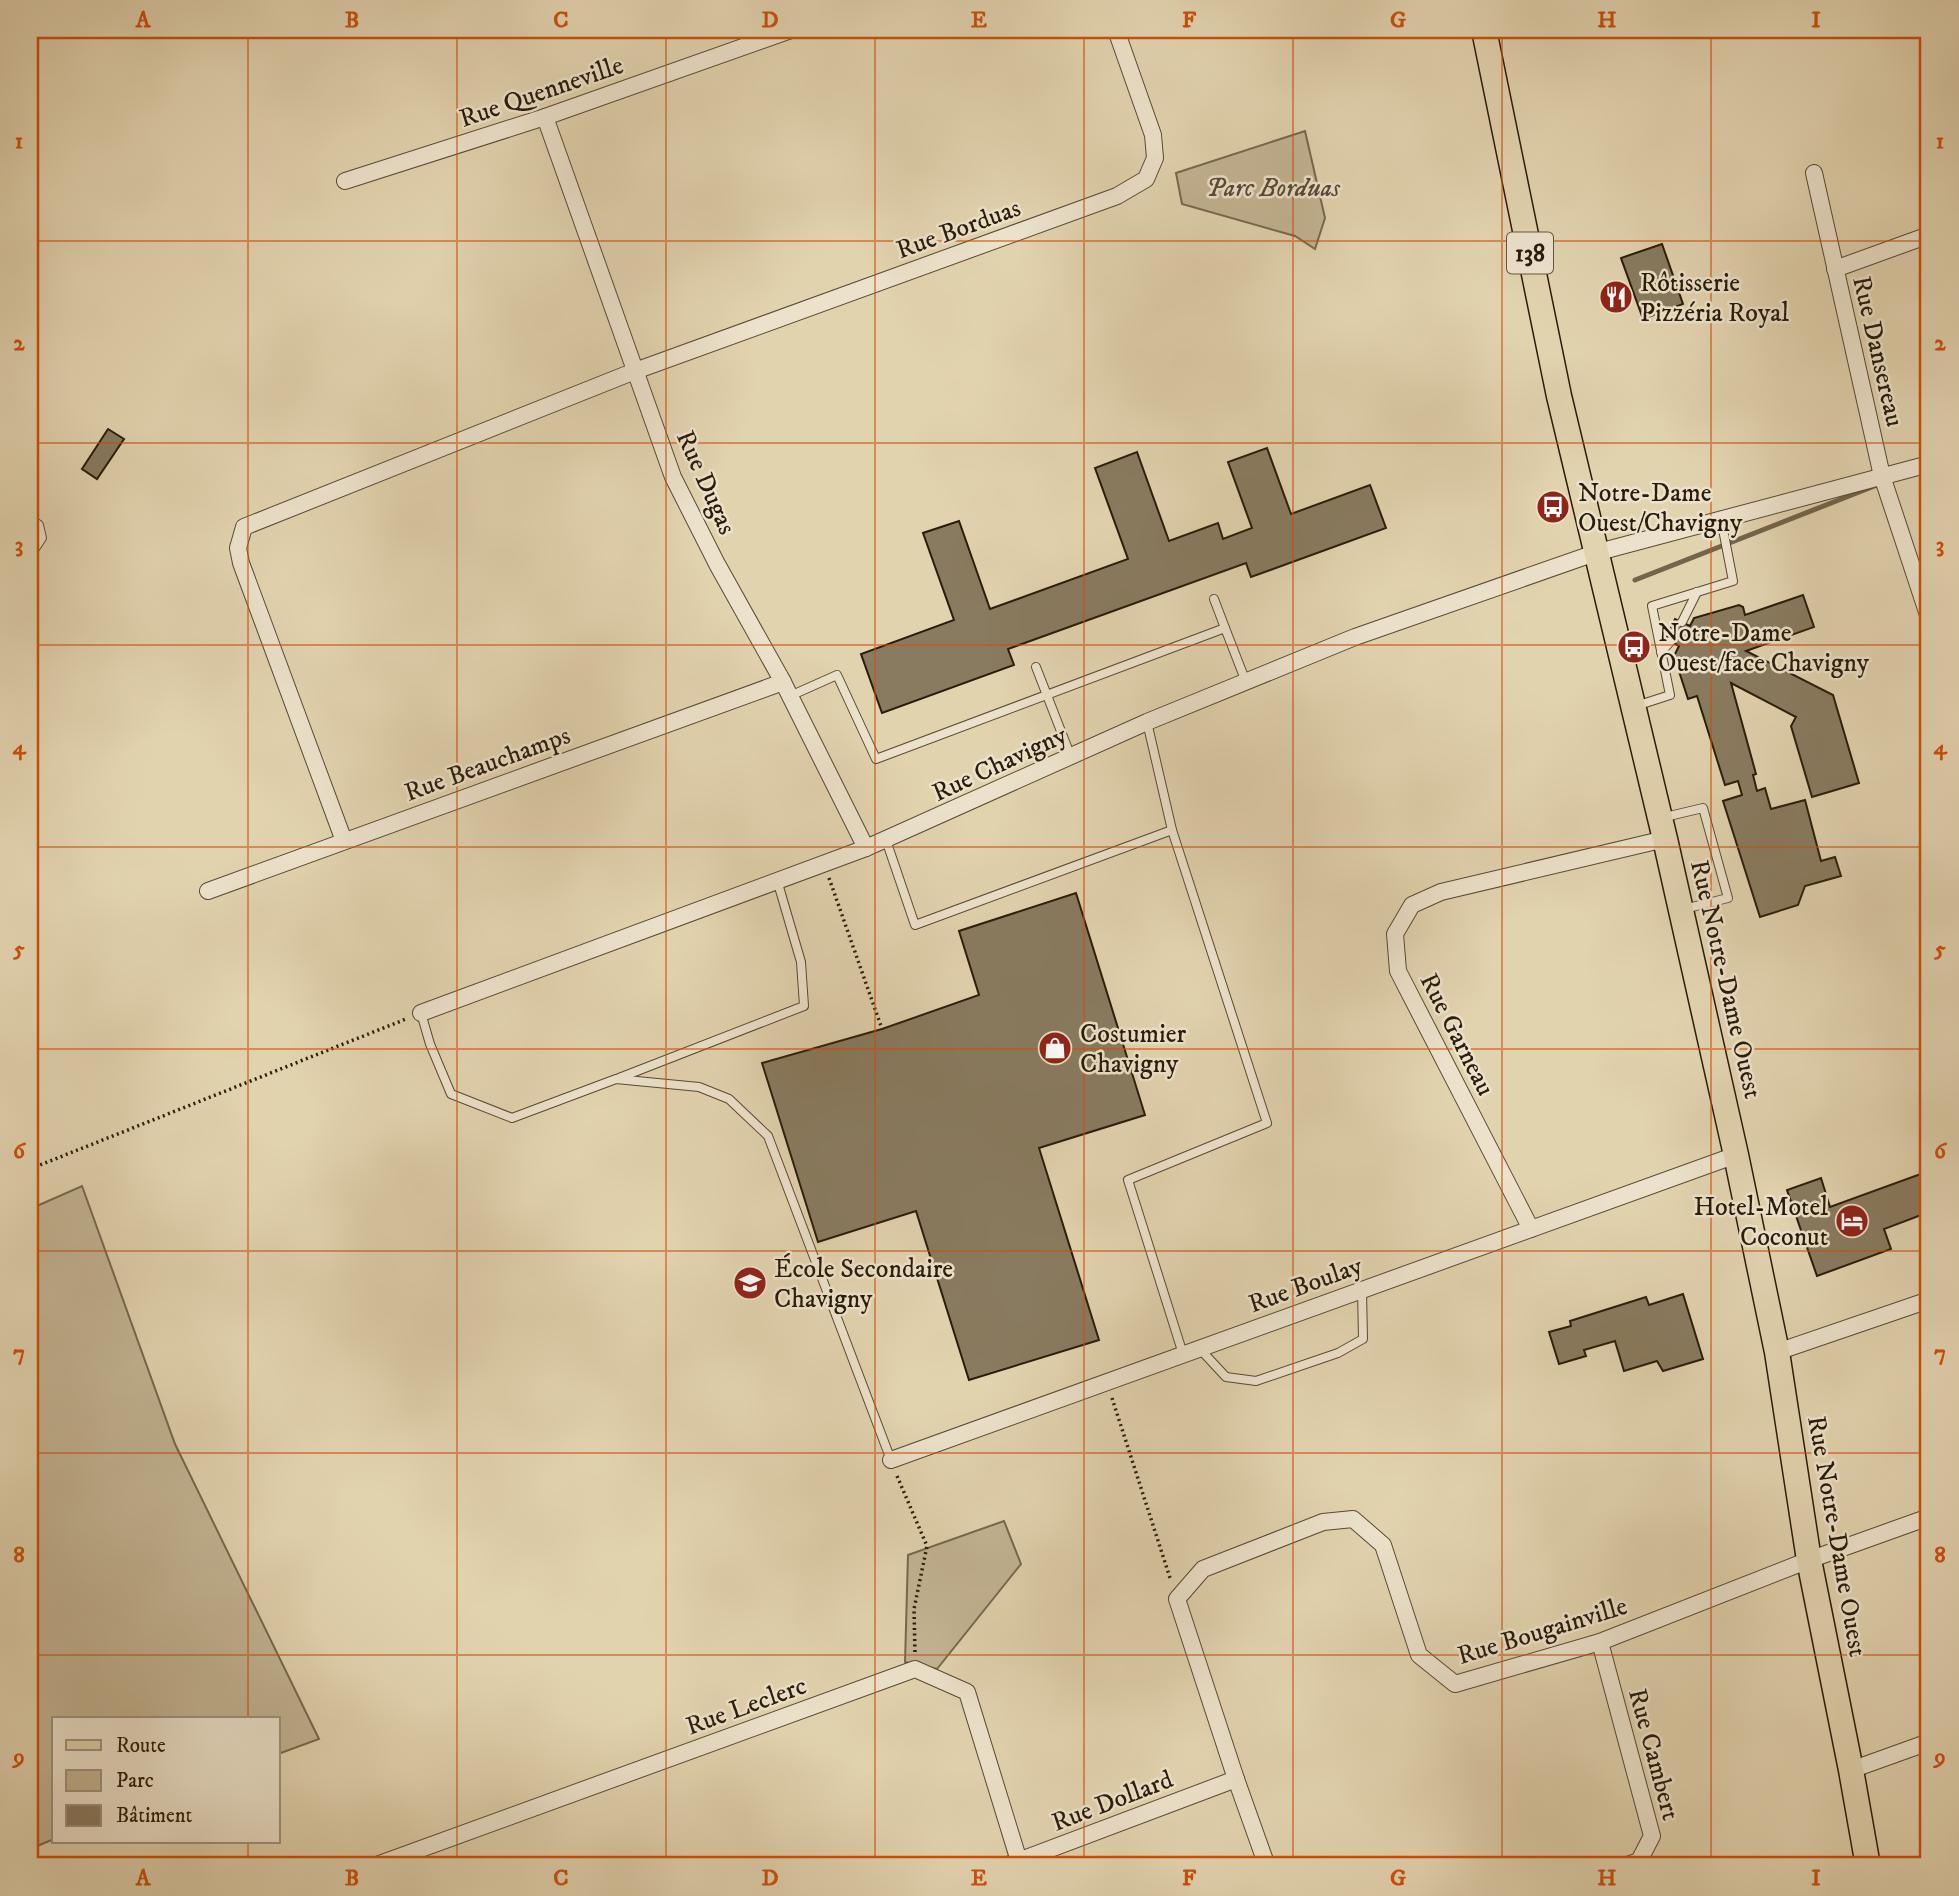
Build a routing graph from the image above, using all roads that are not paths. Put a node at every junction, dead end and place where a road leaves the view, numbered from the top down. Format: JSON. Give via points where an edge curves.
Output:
{"nodes":[{"id":1,"x":791,"y":30,"type":"edge"},
{"id":2,"x":1116,"y":30,"type":"edge"},
{"id":3,"x":1484,"y":30,"type":"edge"},
{"id":4,"x":1495,"y":30,"type":"edge"},
{"id":5,"x":1500,"y":110,"type":"junction"},
{"id":6,"x":545,"y":117,"type":"junction"},
{"id":7,"x":1814,"y":173,"type":"dead end"},
{"id":8,"x":345,"y":181,"type":"dead end"},
{"id":9,"x":1929,"y":234,"type":"edge"},
{"id":10,"x":1835,"y":269,"type":"junction"},
{"id":11,"x":635,"y":371,"type":"junction"},
{"id":12,"x":1929,"y":464,"type":"edge"},
{"id":13,"x":1882,"y":476,"type":"junction"},
{"id":14,"x":30,"y":518,"type":"edge"},
{"id":15,"x":1721,"y":519,"type":"junction"},
{"id":16,"x":1595,"y":553,"type":"junction"},
{"id":17,"x":30,"y":556,"type":"edge"},
{"id":18,"x":1697,"y":592,"type":"junction"},
{"id":19,"x":1214,"y":599,"type":"dead end"},
{"id":20,"x":1929,"y":618,"type":"edge"},
{"id":21,"x":1682,"y":622,"type":"dead end"},
{"id":22,"x":1225,"y":628,"type":"junction"},
{"id":23,"x":1671,"y":641,"type":"dead end"},
{"id":24,"x":1661,"y":652,"type":"junction"},
{"id":25,"x":1036,"y":667,"type":"dead end"},
{"id":26,"x":1246,"y":682,"type":"junction"},
{"id":27,"x":787,"y":689,"type":"junction"},
{"id":28,"x":1047,"y":695,"type":"junction"},
{"id":29,"x":1633,"y":707,"type":"junction"},
{"id":30,"x":1147,"y":722,"type":"junction"},
{"id":31,"x":1071,"y":757,"type":"junction"},
{"id":32,"x":1662,"y":829,"type":"junction"},
{"id":33,"x":1172,"y":830,"type":"junction"},
{"id":34,"x":886,"y":840,"type":"junction"},
{"id":35,"x":344,"y":841,"type":"junction"},
{"id":36,"x":866,"y":848,"type":"junction"},
{"id":37,"x":777,"y":880,"type":"junction"},
{"id":38,"x":208,"y":891,"type":"dead end"},
{"id":39,"x":1681,"y":910,"type":"junction"},
{"id":40,"x":421,"y":1013,"type":"joint"},
{"id":41,"x":616,"y":1079,"type":"junction"},
{"id":42,"x":1736,"y":1155,"type":"junction"},
{"id":43,"x":1531,"y":1229,"type":"junction"},
{"id":44,"x":1362,"y":1290,"type":"junction"},
{"id":45,"x":1929,"y":1300,"type":"edge"},
{"id":46,"x":1199,"y":1348,"type":"junction"},
{"id":47,"x":1777,"y":1352,"type":"junction"},
{"id":48,"x":1183,"y":1354,"type":"junction"},
{"id":49,"x":891,"y":1460,"type":"joint"},
{"id":50,"x":1929,"y":1517,"type":"edge"},
{"id":51,"x":1809,"y":1560,"type":"junction"},
{"id":52,"x":1600,"y":1642,"type":"junction"},
{"id":53,"x":1929,"y":1742,"type":"edge"},
{"id":54,"x":1851,"y":1770,"type":"junction"},
{"id":55,"x":1236,"y":1779,"type":"junction"},
{"id":56,"x":1012,"y":1864,"type":"edge"},
{"id":57,"x":374,"y":1866,"type":"edge"},
{"id":58,"x":1268,"y":1866,"type":"edge"},
{"id":59,"x":1624,"y":1866,"type":"edge"},
{"id":60,"x":1868,"y":1866,"type":"edge"}],
"edges":[{"from":1,"to":6,"type":"street","name":"Rue Quenneville"},
{"from":2,"to":11,"type":"street","name":"Rue Borduas","via":[[1153,135],[1156,158],[1146,179],[1117,196]]},
{"from":3,"to":5,"type":"main road","name":"Rue Notre-Dame Ouest","number":"138"},
{"from":4,"to":5,"type":"main road","name":"Rue Notre-Dame Ouest","number":"138"},
{"from":5,"to":16,"type":"main road","name":"Rue Notre-Dame Ouest","number":"138"},
{"from":6,"to":8,"type":"street","name":"Rue Quenneville"},
{"from":6,"to":11,"type":"street","name":"Rue Dugas"},
{"from":7,"to":10,"type":"street","name":"Rue Dansereau"},
{"from":9,"to":10,"type":"street"},
{"from":10,"to":13,"type":"street","name":"Rue Dansereau"},
{"from":11,"to":27,"type":"street","name":"Rue Dugas","via":[[673,477]]},
{"from":11,"to":35,"type":"street","name":"Rue Borduas","via":[[244,527],[238,548],[241,563]]},
{"from":12,"to":13,"type":"street","name":"Rue Chavigny"},
{"from":13,"to":15,"type":"street","name":"Rue Chavigny"},
{"from":13,"to":20,"type":"street","name":"Rue Dansereau"},
{"from":14,"to":17,"type":"lane","via":[[39,525],[42,538]]},
{"from":15,"to":16,"type":"street","name":"Rue Chavigny"},
{"from":15,"to":18,"type":"lane","via":[[1733,581]]},
{"from":16,"to":26,"type":"street","name":"Rue Chavigny","via":[[1355,636]]},
{"from":16,"to":29,"type":"main road","name":"Rue Notre-Dame Ouest","number":"138"},
{"from":18,"to":21,"type":"lane"},
{"from":18,"to":24,"type":"lane","via":[[1651,606]]},
{"from":19,"to":22,"type":"lane"},
{"from":22,"to":26,"type":"lane"},
{"from":22,"to":28,"type":"lane"},
{"from":23,"to":24,"type":"lane"},
{"from":24,"to":29,"type":"lane","via":[[1670,695]]},
{"from":25,"to":28,"type":"lane"},
{"from":26,"to":30,"type":"street","name":"Rue Chavigny"},
{"from":27,"to":28,"type":"lane","via":[[837,676],[876,759]]},
{"from":27,"to":35,"type":"street","name":"Rue Beauchamps"},
{"from":27,"to":36,"type":"street","name":"Rue Dugas"},
{"from":28,"to":31,"type":"lane"},
{"from":29,"to":32,"type":"main road","name":"Rue Notre-Dame Ouest","number":"138"},
{"from":30,"to":31,"type":"street","name":"Rue Chavigny"},
{"from":30,"to":33,"type":"lane"},
{"from":31,"to":34,"type":"street","name":"Rue Chavigny"},
{"from":32,"to":39,"type":"main road","name":"Rue Notre-Dame Ouest","number":"138"},
{"from":32,"to":39,"type":"lane","via":[[1703,808],[1728,898]]},
{"from":32,"to":43,"type":"street","name":"Rue Garneau","via":[[1441,892],[1412,905],[1395,934],[1398,971]]},
{"from":33,"to":34,"type":"lane","via":[[915,925]]},
{"from":33,"to":48,"type":"lane","via":[[1267,1124],[1128,1180]]},
{"from":34,"to":36,"type":"street","name":"Rue Chavigny"},
{"from":35,"to":38,"type":"street","name":"Rue Beauchamps"},
{"from":36,"to":37,"type":"street","name":"Rue Chavigny"},
{"from":37,"to":40,"type":"street","name":"Rue Chavigny"},
{"from":37,"to":41,"type":"lane","via":[[801,962],[804,1006]]},
{"from":39,"to":42,"type":"main road","name":"Rue Notre-Dame Ouest","number":"138"},
{"from":40,"to":41,"type":"lane","via":[[451,1094],[512,1118]]},
{"from":41,"to":49,"type":"lane","via":[[699,1087],[729,1099],[768,1136]]},
{"from":42,"to":43,"type":"street","name":"Rue Boulay"},
{"from":42,"to":47,"type":"main road","name":"Rue Notre-Dame Ouest","number":"138"},
{"from":43,"to":44,"type":"street","name":"Rue Boulay"},
{"from":44,"to":46,"type":"street","name":"Rue Boulay"},
{"from":44,"to":46,"type":"lane","via":[[1363,1339],[1338,1353],[1256,1381],[1226,1377]]},
{"from":45,"to":47,"type":"street"},
{"from":46,"to":48,"type":"street","name":"Rue Boulay"},
{"from":47,"to":51,"type":"main road","name":"Rue Notre-Dame Ouest","number":"138"},
{"from":48,"to":49,"type":"street","name":"Rue Boulay"},
{"from":50,"to":51,"type":"street","name":"Rue Bougainville"},
{"from":51,"to":52,"type":"street","name":"Rue Bougainville"},
{"from":51,"to":54,"type":"main road","name":"Rue Notre-Dame Ouest","number":"138"},
{"from":52,"to":55,"type":"street","name":"Rue Bougainville","via":[[1455,1684],[1419,1655],[1383,1545],[1353,1519],[1323,1522],[1203,1569],[1177,1599]]},
{"from":52,"to":59,"type":"street","name":"Rue Cambert","via":[[1652,1836],[1639,1861]]},
{"from":53,"to":54,"type":"street"},
{"from":54,"to":60,"type":"main road","name":"Rue Notre-Dame Ouest","number":"138"},
{"from":55,"to":56,"type":"street","name":"Rue Dollard"},
{"from":55,"to":58,"type":"street"},
{"from":56,"to":57,"type":"street","name":"Rue Leclerc","via":[[967,1692],[915,1669]]}]}
